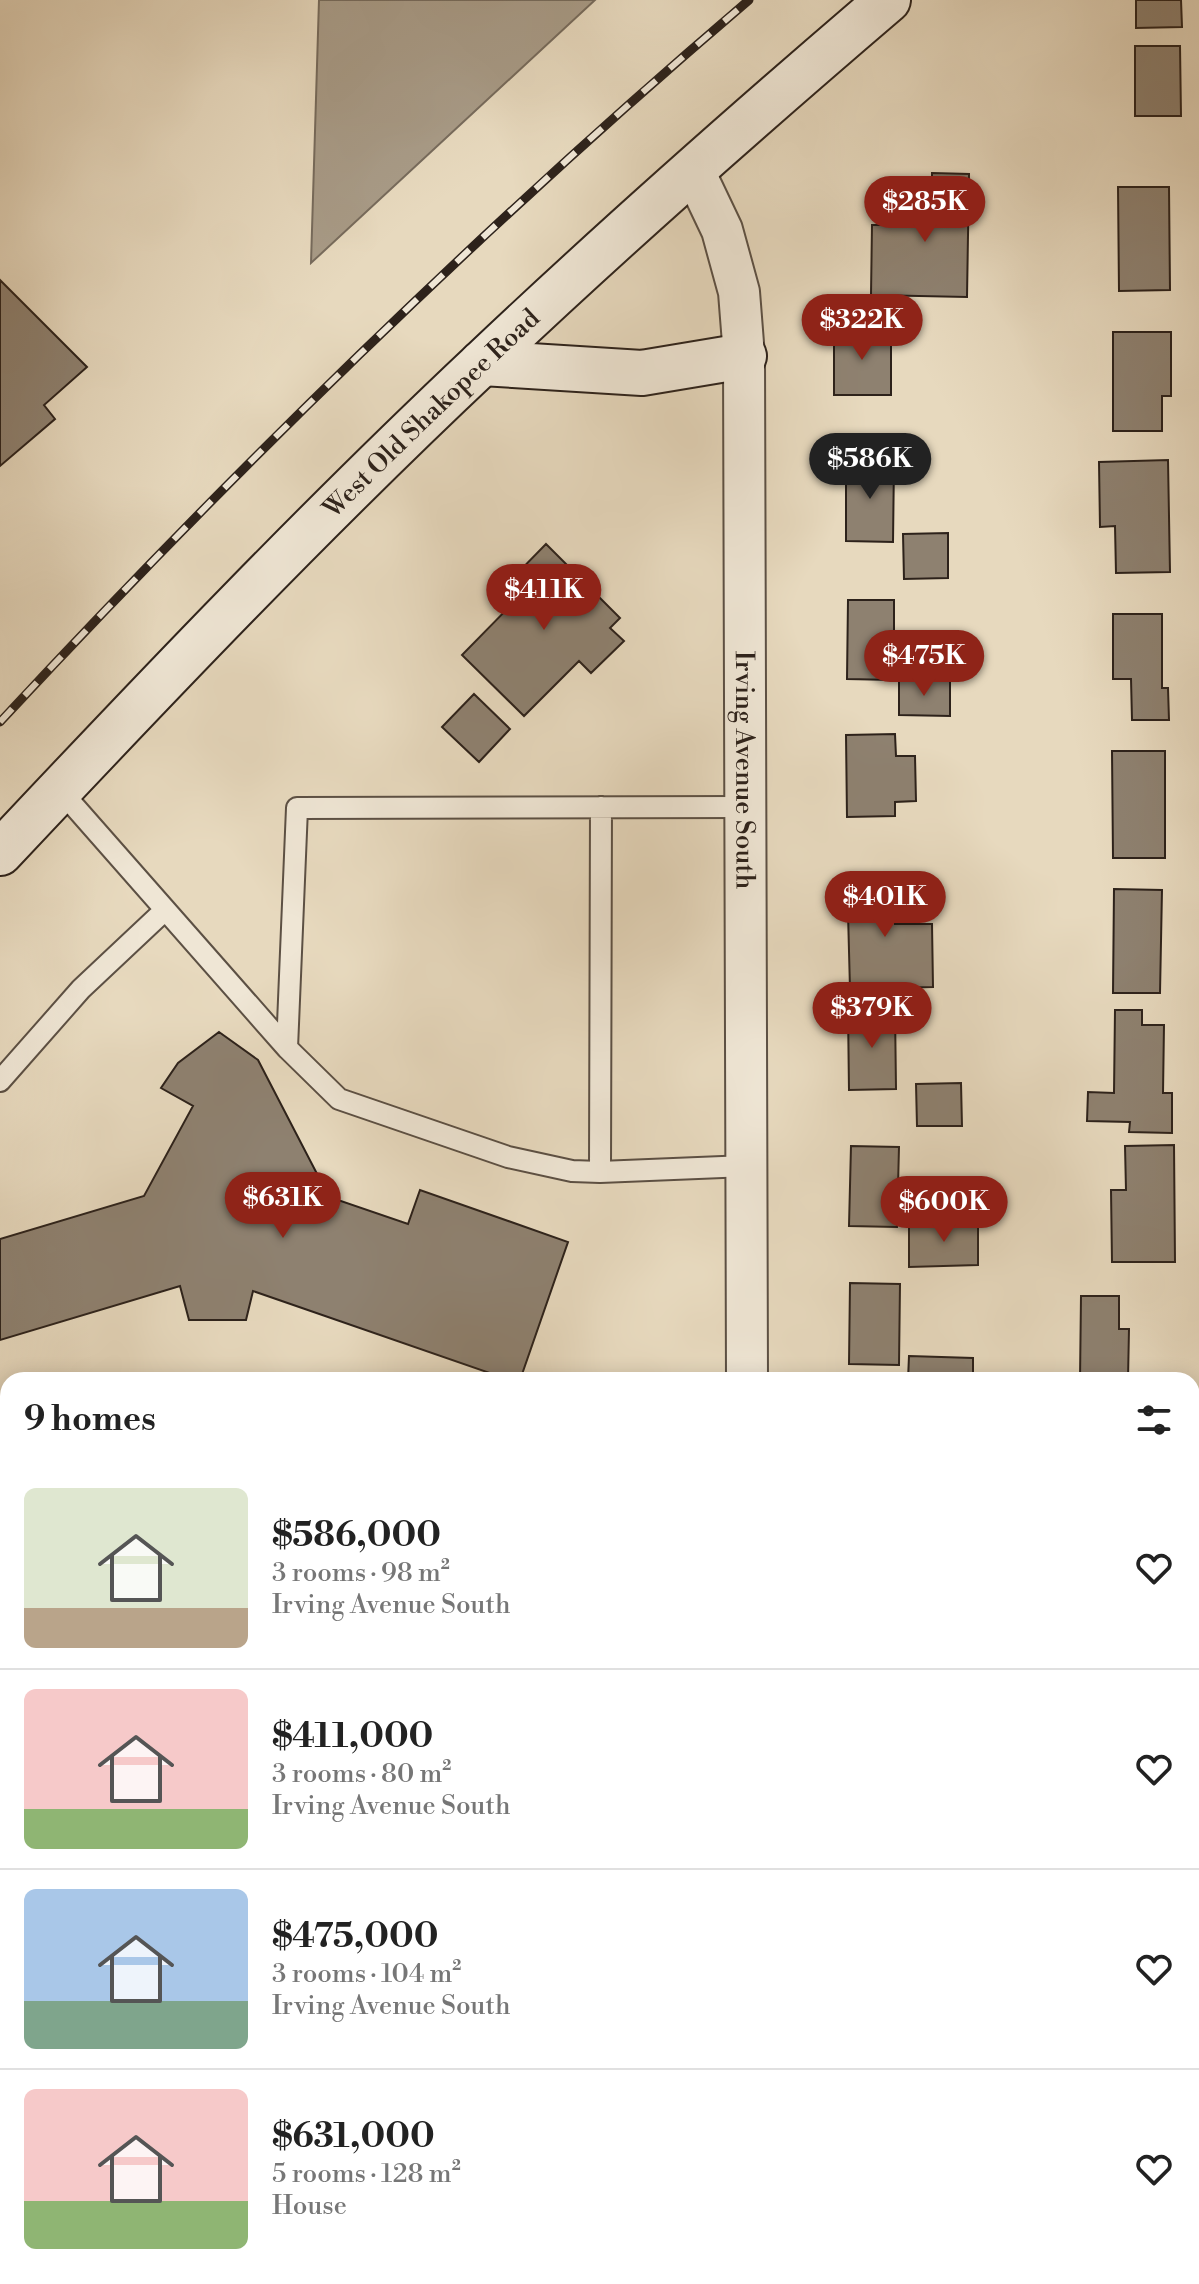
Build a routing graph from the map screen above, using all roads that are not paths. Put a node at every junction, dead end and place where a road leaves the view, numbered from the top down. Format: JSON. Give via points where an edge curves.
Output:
{"nodes":[{"id":1,"x":888,"y":0,"type":"edge"},
{"id":2,"x":693,"y":169,"type":"junction"},
{"id":3,"x":744,"y":356,"type":"junction"},
{"id":4,"x":482,"y":363,"type":"junction"},
{"id":5,"x":60,"y":790,"type":"junction"},
{"id":6,"x":601,"y":807,"type":"junction"},
{"id":7,"x":745,"y":807,"type":"junction"},
{"id":8,"x":0,"y":853,"type":"edge"},
{"id":9,"x":164,"y":911,"type":"junction"},
{"id":10,"x":287,"y":1048,"type":"junction"},
{"id":11,"x":0,"y":1081,"type":"edge"},
{"id":12,"x":747,"y":1166,"type":"junction"},
{"id":13,"x":600,"y":1172,"type":"junction"},
{"id":14,"x":747,"y":1372,"type":"edge"}],
"edges":[{"from":1,"to":2,"type":"main road","name":"West Old Shakopee Road"},
{"from":2,"to":3,"type":"street","name":"Irving Avenue South","via":[[722,230],[739,292]]},
{"from":2,"to":4,"type":"main road","name":"West Old Shakopee Road"},
{"from":3,"to":4,"type":"main road","via":[[642,373]]},
{"from":3,"to":7,"type":"street","name":"Irving Avenue South"},
{"from":4,"to":5,"type":"main road","name":"West Old Shakopee Road","via":[[317,523]]},
{"from":5,"to":8,"type":"main road","name":"West Old Shakopee Road"},
{"from":5,"to":9,"type":"lane"},
{"from":6,"to":7,"type":"lane"},
{"from":6,"to":10,"type":"lane","via":[[297,808]]},
{"from":6,"to":13,"type":"lane"},
{"from":7,"to":12,"type":"street","name":"Irving Avenue South"},
{"from":9,"to":10,"type":"lane"},
{"from":9,"to":11,"type":"lane","via":[[81,989]]},
{"from":10,"to":13,"type":"lane","via":[[339,1099],[508,1157]]},
{"from":12,"to":13,"type":"lane"},
{"from":12,"to":14,"type":"street","name":"Irving Avenue South"}]}
